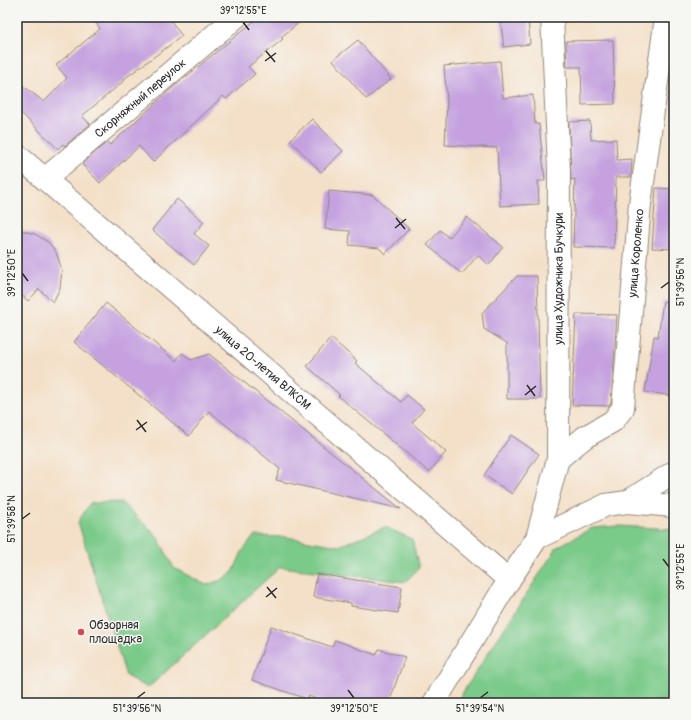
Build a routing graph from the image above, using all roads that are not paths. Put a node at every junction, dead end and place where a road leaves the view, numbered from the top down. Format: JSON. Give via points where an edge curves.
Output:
{"nodes":[{"id":1,"x":236,"y":17,"type":"edge"},
{"id":2,"x":552,"y":17,"type":"edge"},
{"id":3,"x":666,"y":17,"type":"edge"},
{"id":4,"x":17,"y":155,"type":"edge"},
{"id":5,"x":45,"y":179,"type":"junction"},
{"id":6,"x":558,"y":459,"type":"junction"},
{"id":7,"x":674,"y":472,"type":"edge"},
{"id":8,"x":627,"y":502,"type":"junction"},
{"id":9,"x":674,"y":506,"type":"edge"},
{"id":10,"x":536,"y":538,"type":"junction"},
{"id":11,"x":509,"y":580,"type":"junction"},
{"id":12,"x":434,"y":703,"type":"edge"}],
"edges":[{"from":1,"to":5,"type":"street","name":"Скорняжный переулок"},
{"from":2,"to":6,"type":"street","name":"улица Художника Бучкури","via":[[559,170]]},
{"from":3,"to":6,"type":"street","name":"улица Короленко","via":[[640,204],[623,408],[613,421],[585,436]]},
{"from":4,"to":5,"type":"street","name":"улица 20-летия ВЛКСМ"},
{"from":5,"to":11,"type":"street","name":"улица 20-летия ВЛКСМ"},
{"from":6,"to":10,"type":"street","name":"улица Художника Бучкури"},
{"from":7,"to":8,"type":"street"},
{"from":8,"to":9,"type":"street"},
{"from":8,"to":10,"type":"street","via":[[606,505]]},
{"from":10,"to":11,"type":"street"},
{"from":11,"to":12,"type":"street"}]}
